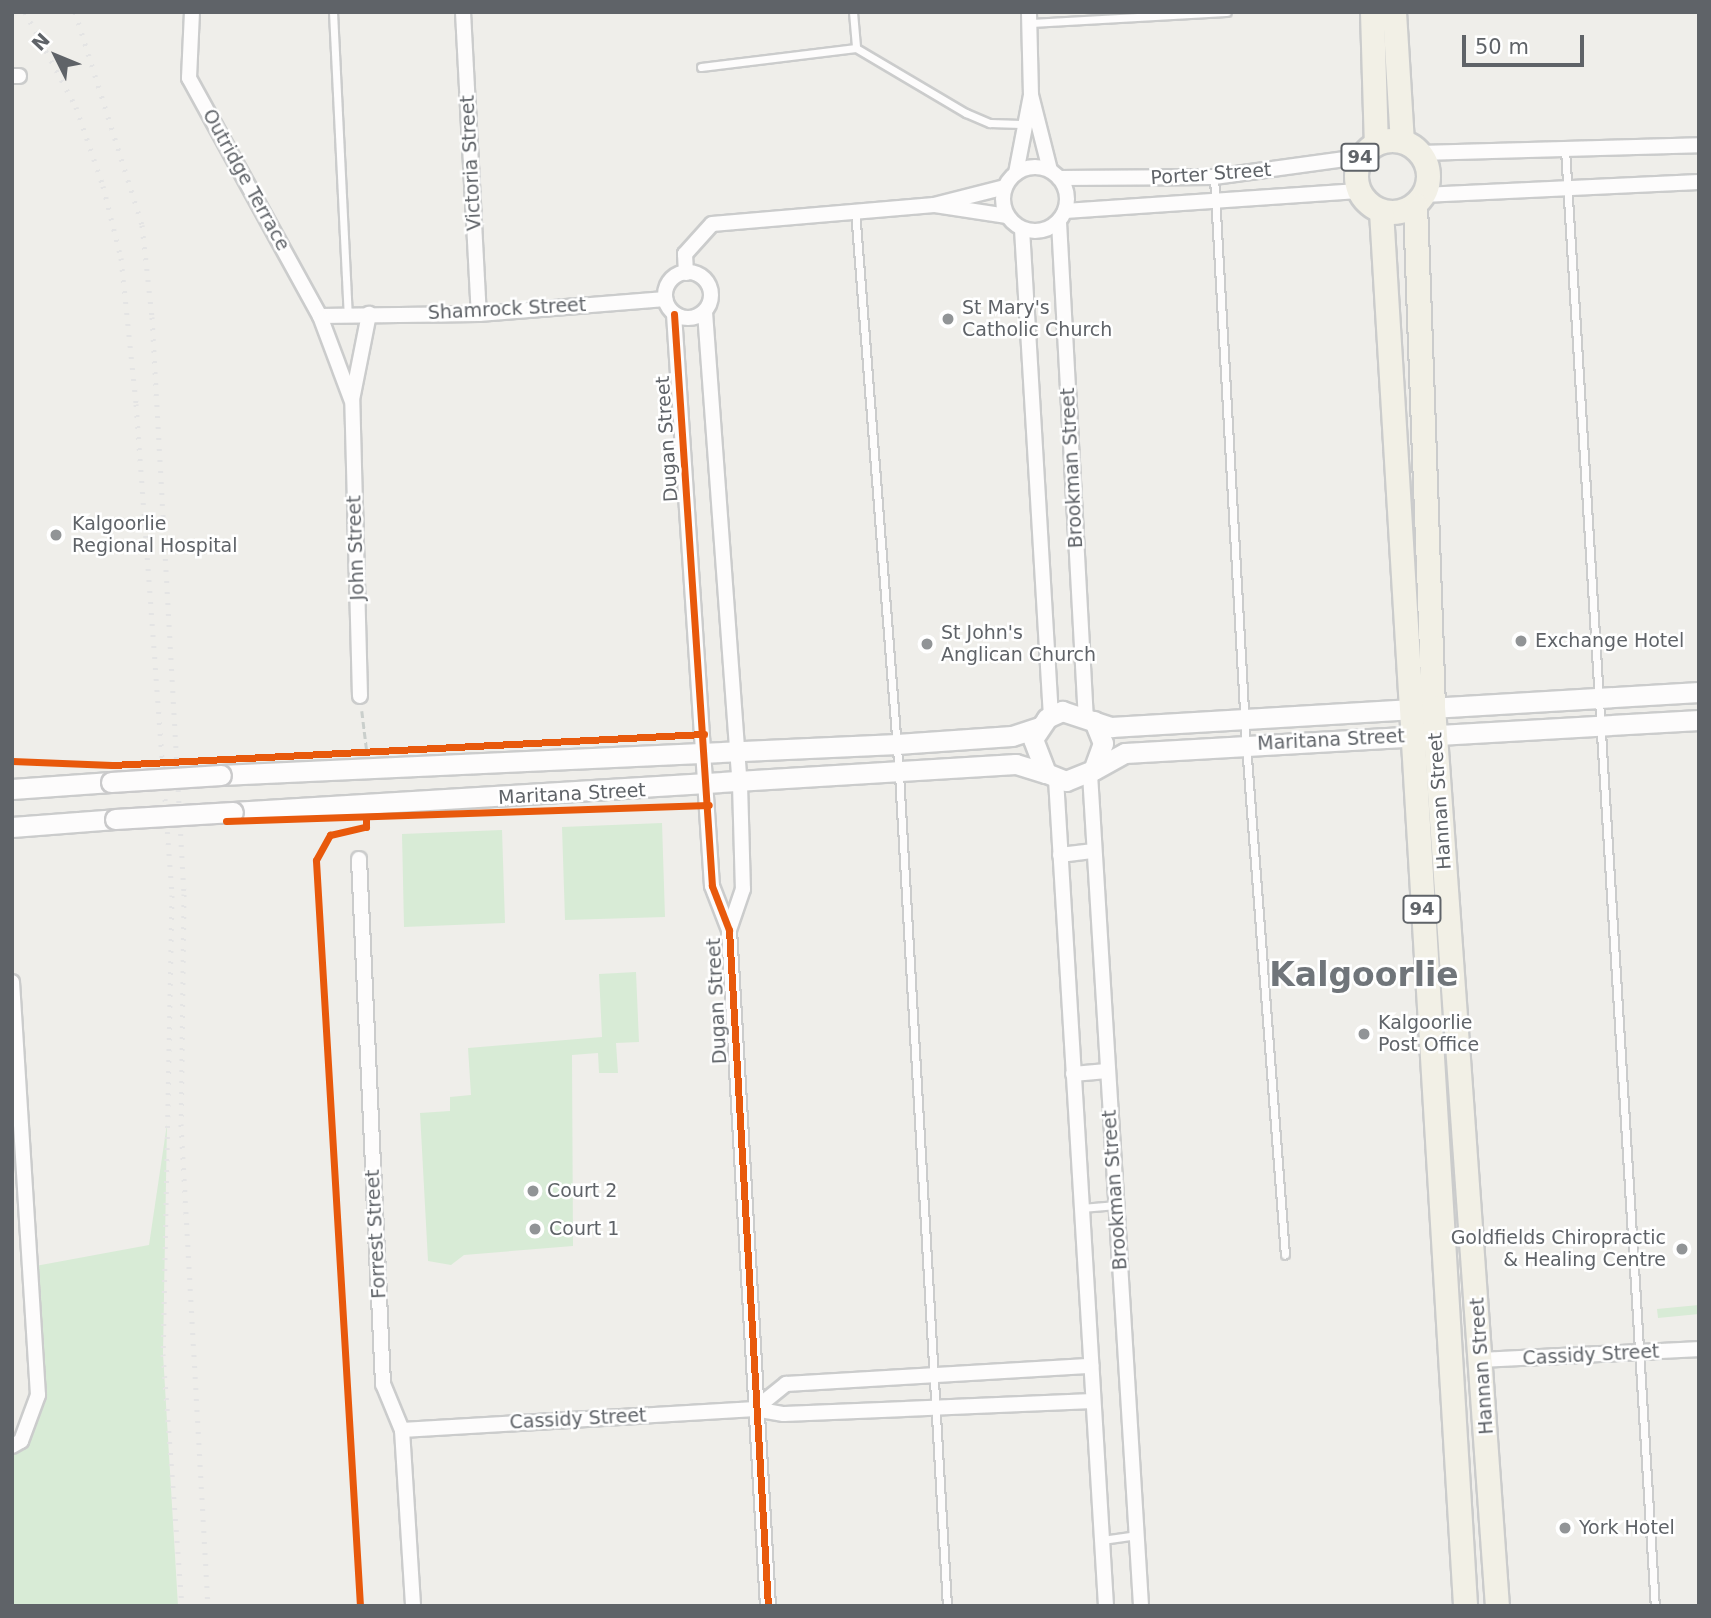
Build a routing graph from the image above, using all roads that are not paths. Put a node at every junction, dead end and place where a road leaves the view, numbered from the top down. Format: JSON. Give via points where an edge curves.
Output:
{"nodes":[{"id":1,"x":192,"y":12,"type":"edge"},
{"id":2,"x":333,"y":12,"type":"edge"},
{"id":3,"x":463,"y":12,"type":"edge"},
{"id":4,"x":853,"y":12,"type":"edge"},
{"id":5,"x":1227,"y":12,"type":"edge"},
{"id":6,"x":1372,"y":12,"type":"edge"},
{"id":7,"x":1394,"y":12,"type":"edge"},
{"id":8,"x":1204,"y":13,"type":"edge"},
{"id":9,"x":1029,"y":18,"type":"edge"},
{"id":10,"x":856,"y":48,"type":"junction"},
{"id":11,"x":701,"y":67,"type":"dead end"},
{"id":12,"x":1031,"y":95,"type":"junction"},
{"id":13,"x":1021,"y":124,"type":"junction"},
{"id":14,"x":1699,"y":145,"type":"edge"},
{"id":15,"x":1411,"y":147,"type":"junction"},
{"id":16,"x":1565,"y":149,"type":"junction"},
{"id":17,"x":1368,"y":150,"type":"junction"},
{"id":18,"x":1016,"y":173,"type":"junction"},
{"id":19,"x":1055,"y":174,"type":"junction"},
{"id":20,"x":1213,"y":177,"type":"junction"},
{"id":21,"x":1699,"y":182,"type":"edge"},
{"id":22,"x":1567,"y":184,"type":"junction"},
{"id":23,"x":1005,"y":187,"type":"junction"},
{"id":24,"x":1358,"y":191,"type":"junction"},
{"id":25,"x":1419,"y":200,"type":"junction"},
{"id":26,"x":1215,"y":204,"type":"junction"},
{"id":27,"x":934,"y":205,"type":"junction"},
{"id":28,"x":855,"y":209,"type":"junction"},
{"id":29,"x":1381,"y":211,"type":"junction"},
{"id":30,"x":1007,"y":216,"type":"junction"},
{"id":31,"x":1062,"y":216,"type":"junction"},
{"id":32,"x":1022,"y":229,"type":"junction"},
{"id":33,"x":686,"y":273,"type":"junction"},
{"id":34,"x":665,"y":299,"type":"junction"},
{"id":35,"x":705,"y":312,"type":"junction"},
{"id":36,"x":348,"y":314,"type":"junction"},
{"id":37,"x":369,"y":314,"type":"junction"},
{"id":38,"x":479,"y":314,"type":"junction"},
{"id":39,"x":674,"y":314,"type":"junction"},
{"id":40,"x":320,"y":316,"type":"junction"},
{"id":41,"x":352,"y":401,"type":"junction"},
{"id":42,"x":1699,"y":692,"type":"edge"},
{"id":43,"x":360,"y":696,"type":"road end"},
{"id":44,"x":1599,"y":700,"type":"junction"},
{"id":45,"x":1433,"y":707,"type":"junction"},
{"id":46,"x":1409,"y":708,"type":"junction"},
{"id":47,"x":1090,"y":718,"type":"junction"},
{"id":48,"x":1246,"y":718,"type":"junction"},
{"id":49,"x":1699,"y":720,"type":"edge"},
{"id":50,"x":1045,"y":721,"type":"junction"},
{"id":51,"x":1601,"y":727,"type":"junction"},
{"id":52,"x":1435,"y":734,"type":"junction"},
{"id":53,"x":1410,"y":735,"type":"junction"},
{"id":54,"x":897,"y":744,"type":"junction"},
{"id":55,"x":1246,"y":745,"type":"junction"},
{"id":56,"x":736,"y":753,"type":"junction"},
{"id":57,"x":706,"y":755,"type":"junction"},
{"id":58,"x":1091,"y":772,"type":"junction"},
{"id":59,"x":899,"y":774,"type":"junction"},
{"id":60,"x":1051,"y":776,"type":"junction"},
{"id":61,"x":740,"y":784,"type":"junction"},
{"id":62,"x":708,"y":786,"type":"junction"},
{"id":63,"x":12,"y":789,"type":"edge"},
{"id":64,"x":12,"y":827,"type":"edge"},
{"id":65,"x":1094,"y":851,"type":"junction"},
{"id":66,"x":1060,"y":855,"type":"junction"},
{"id":67,"x":359,"y":859,"type":"dead end"},
{"id":68,"x":729,"y":930,"type":"junction"},
{"id":69,"x":12,"y":982,"type":"edge"},
{"id":70,"x":1107,"y":1070,"type":"junction"},
{"id":71,"x":1073,"y":1074,"type":"junction"},
{"id":72,"x":1116,"y":1205,"type":"junction"},
{"id":73,"x":1082,"y":1208,"type":"junction"},
{"id":74,"x":1285,"y":1255,"type":"dead end"},
{"id":75,"x":1699,"y":1349,"type":"edge"},
{"id":76,"x":1640,"y":1352,"type":"junction"},
{"id":77,"x":1482,"y":1360,"type":"junction"},
{"id":78,"x":1091,"y":1366,"type":"junction"},
{"id":79,"x":932,"y":1375,"type":"junction"},
{"id":80,"x":1093,"y":1401,"type":"junction"},
{"id":81,"x":933,"y":1408,"type":"junction"},
{"id":82,"x":755,"y":1409,"type":"junction"},
{"id":83,"x":402,"y":1430,"type":"junction"},
{"id":84,"x":12,"y":1446,"type":"edge"},
{"id":85,"x":1136,"y":1535,"type":"junction"},
{"id":86,"x":1102,"y":1540,"type":"junction"},
{"id":87,"x":413,"y":1606,"type":"edge"},
{"id":88,"x":768,"y":1606,"type":"edge"},
{"id":89,"x":947,"y":1606,"type":"edge"},
{"id":90,"x":1106,"y":1606,"type":"edge"},
{"id":91,"x":1141,"y":1606,"type":"edge"},
{"id":92,"x":1465,"y":1606,"type":"edge"},
{"id":93,"x":1497,"y":1606,"type":"edge"},
{"id":94,"x":1655,"y":1606,"type":"edge"}],
"edges":[{"from":1,"to":40,"type":"street","name":"Outridge Terrace","via":[[189,78]]},
{"from":2,"to":36,"type":"lane"},
{"from":3,"to":38,"type":"street","name":"Victoria Street"},
{"from":4,"to":10,"type":"lane"},
{"from":5,"to":8,"type":"lane"},
{"from":6,"to":17,"type":"highway","number":"94"},
{"from":7,"to":15,"type":"highway","number":"94"},
{"from":8,"to":9,"type":"lane"},
{"from":9,"to":12,"type":"street"},
{"from":10,"to":11,"type":"lane"},
{"from":10,"to":13,"type":"lane","via":[[965,113],[990,123]]},
{"from":12,"to":13,"type":"street"},
{"from":12,"to":19,"type":"street"},
{"from":13,"to":18,"type":"street"},
{"from":14,"to":16,"type":"street"},
{"from":15,"to":16,"type":"street"},
{"from":15,"to":17,"type":"highway","number":"94"},
{"from":15,"to":25,"type":"highway","number":"94","via":[[1427,166]]},
{"from":16,"to":22,"type":"lane"},
{"from":17,"to":20,"type":"street","name":"Porter Street"},
{"from":17,"to":24,"type":"highway","number":"94"},
{"from":18,"to":19,"type":"street"},
{"from":18,"to":23,"type":"street"},
{"from":19,"to":20,"type":"street","name":"Porter Street"},
{"from":19,"to":31,"type":"street"},
{"from":20,"to":26,"type":"lane"},
{"from":21,"to":22,"type":"street"},
{"from":22,"to":25,"type":"street"},
{"from":22,"to":44,"type":"lane"},
{"from":23,"to":27,"type":"street"},
{"from":23,"to":30,"type":"street"},
{"from":24,"to":26,"type":"street","name":"Porter Street"},
{"from":24,"to":29,"type":"highway","number":"94"},
{"from":25,"to":29,"type":"highway"},
{"from":25,"to":45,"type":"highway","name":"Hannan Street","number":"94"},
{"from":26,"to":31,"type":"street","name":"Porter Street"},
{"from":26,"to":48,"type":"lane"},
{"from":27,"to":28,"type":"street"},
{"from":27,"to":30,"type":"street"},
{"from":28,"to":33,"type":"street","via":[[712,224],[685,254]]},
{"from":28,"to":54,"type":"lane"},
{"from":29,"to":46,"type":"highway","name":"Hannan Street","number":"94"},
{"from":30,"to":32,"type":"street"},
{"from":31,"to":32,"type":"street","via":[[1037,232]]},
{"from":31,"to":47,"type":"street","name":"Brookman Street"},
{"from":32,"to":50,"type":"street","name":"Brookman Street"},
{"from":33,"to":34,"type":"street","via":[[674,277]]},
{"from":33,"to":35,"type":"street","via":[[706,281],[710,302]]},
{"from":34,"to":38,"type":"street","name":"Shamrock Street"},
{"from":34,"to":39,"type":"street"},
{"from":35,"to":39,"type":"street","via":[[690,319]]},
{"from":35,"to":56,"type":"street","name":"Dugan Street"},
{"from":36,"to":37,"type":"street","name":"Shamrock Street"},
{"from":36,"to":40,"type":"street"},
{"from":37,"to":38,"type":"street","name":"Shamrock Street"},
{"from":37,"to":41,"type":"street","name":"John Street"},
{"from":39,"to":57,"type":"street","name":"Dugan Street"},
{"from":40,"to":41,"type":"street","name":"John Street"},
{"from":41,"to":43,"type":"street","name":"John Street"},
{"from":42,"to":44,"type":"main road","name":"Maritana Street"},
{"from":44,"to":45,"type":"main road","name":"Maritana Street"},
{"from":44,"to":51,"type":"lane"},
{"from":45,"to":46,"type":"main road","name":"Maritana Street"},
{"from":45,"to":52,"type":"highway","name":"Hannan Street","number":"94"},
{"from":46,"to":48,"type":"main road","name":"Maritana Street"},
{"from":46,"to":53,"type":"highway","name":"Hannan Street","number":"94"},
{"from":47,"to":48,"type":"main road","name":"Maritana Street","via":[[1111,727]]},
{"from":47,"to":50,"type":"main road"},
{"from":47,"to":58,"type":"main road","via":[[1103,743]]},
{"from":48,"to":55,"type":"lane"},
{"from":49,"to":51,"type":"main road","name":"Maritana Street"},
{"from":50,"to":54,"type":"main road","name":"Maritana Street","via":[[1012,736]]},
{"from":50,"to":60,"type":"main road","via":[[1033,752]]},
{"from":51,"to":52,"type":"main road","name":"Maritana Street"},
{"from":51,"to":76,"type":"lane"},
{"from":52,"to":53,"type":"main road","name":"Maritana Street"},
{"from":52,"to":77,"type":"highway","name":"Hannan Street","number":"94"},
{"from":53,"to":55,"type":"main road","name":"Maritana Street"},
{"from":53,"to":92,"type":"highway","name":"Hannan Street","number":"94"},
{"from":54,"to":56,"type":"main road","name":"Maritana Street"},
{"from":54,"to":59,"type":"lane"},
{"from":55,"to":58,"type":"main road","name":"Maritana Street","via":[[1125,753]]},
{"from":55,"to":74,"type":"lane"},
{"from":56,"to":57,"type":"main road","name":"Maritana Street"},
{"from":56,"to":61,"type":"street","name":"Dugan Street"},
{"from":57,"to":62,"type":"street","name":"Dugan Street"},
{"from":57,"to":63,"type":"main road","name":"Maritana Street","bridge":true,"via":[[221,775]]},
{"from":58,"to":60,"type":"main road"},
{"from":58,"to":65,"type":"street","name":"Brookman Street"},
{"from":59,"to":60,"type":"main road","name":"Maritana Street","via":[[1016,764]]},
{"from":59,"to":61,"type":"main road","name":"Maritana Street"},
{"from":59,"to":79,"type":"lane"},
{"from":60,"to":66,"type":"street","name":"Brookman Street"},
{"from":61,"to":62,"type":"main road","name":"Maritana Street"},
{"from":61,"to":68,"type":"street","name":"Dugan Street","via":[[743,889]]},
{"from":62,"to":64,"type":"main road","name":"Maritana Street","bridge":true},
{"from":62,"to":68,"type":"street","name":"Dugan Street","via":[[712,886]]},
{"from":65,"to":66,"type":"street"},
{"from":65,"to":70,"type":"street","name":"Brookman Street"},
{"from":66,"to":71,"type":"street","name":"Brookman Street"},
{"from":67,"to":83,"type":"street","name":"Forrest Street","via":[[383,1384]]},
{"from":68,"to":82,"type":"street","name":"Dugan Street"},
{"from":69,"to":84,"type":"street","via":[[38,1395],[21,1441]]},
{"from":70,"to":71,"type":"street"},
{"from":70,"to":72,"type":"street","name":"Brookman Street"},
{"from":71,"to":73,"type":"street","name":"Brookman Street"},
{"from":72,"to":73,"type":"lane"},
{"from":72,"to":85,"type":"street","name":"Brookman Street"},
{"from":73,"to":78,"type":"street","name":"Brookman Street"},
{"from":75,"to":76,"type":"street","name":"Cassidy Street"},
{"from":76,"to":77,"type":"street","name":"Cassidy Street"},
{"from":76,"to":94,"type":"lane"},
{"from":77,"to":93,"type":"highway","name":"Hannan Street","number":"94"},
{"from":78,"to":79,"type":"street"},
{"from":78,"to":80,"type":"street","name":"Brookman Street"},
{"from":79,"to":81,"type":"lane"},
{"from":79,"to":82,"type":"street","via":[[786,1384]]},
{"from":80,"to":81,"type":"street","name":"Cassidy Street"},
{"from":80,"to":86,"type":"street","name":"Brookman Street"},
{"from":81,"to":82,"type":"street","name":"Cassidy Street","via":[[785,1414]]},
{"from":81,"to":89,"type":"lane"},
{"from":82,"to":83,"type":"street","name":"Cassidy Street"},
{"from":82,"to":88,"type":"street","name":"Dugan Street"},
{"from":83,"to":87,"type":"street","name":"Forrest Street"},
{"from":85,"to":86,"type":"lane"},
{"from":85,"to":91,"type":"street","name":"Brookman Street"},
{"from":86,"to":90,"type":"street","name":"Brookman Street"}]}
